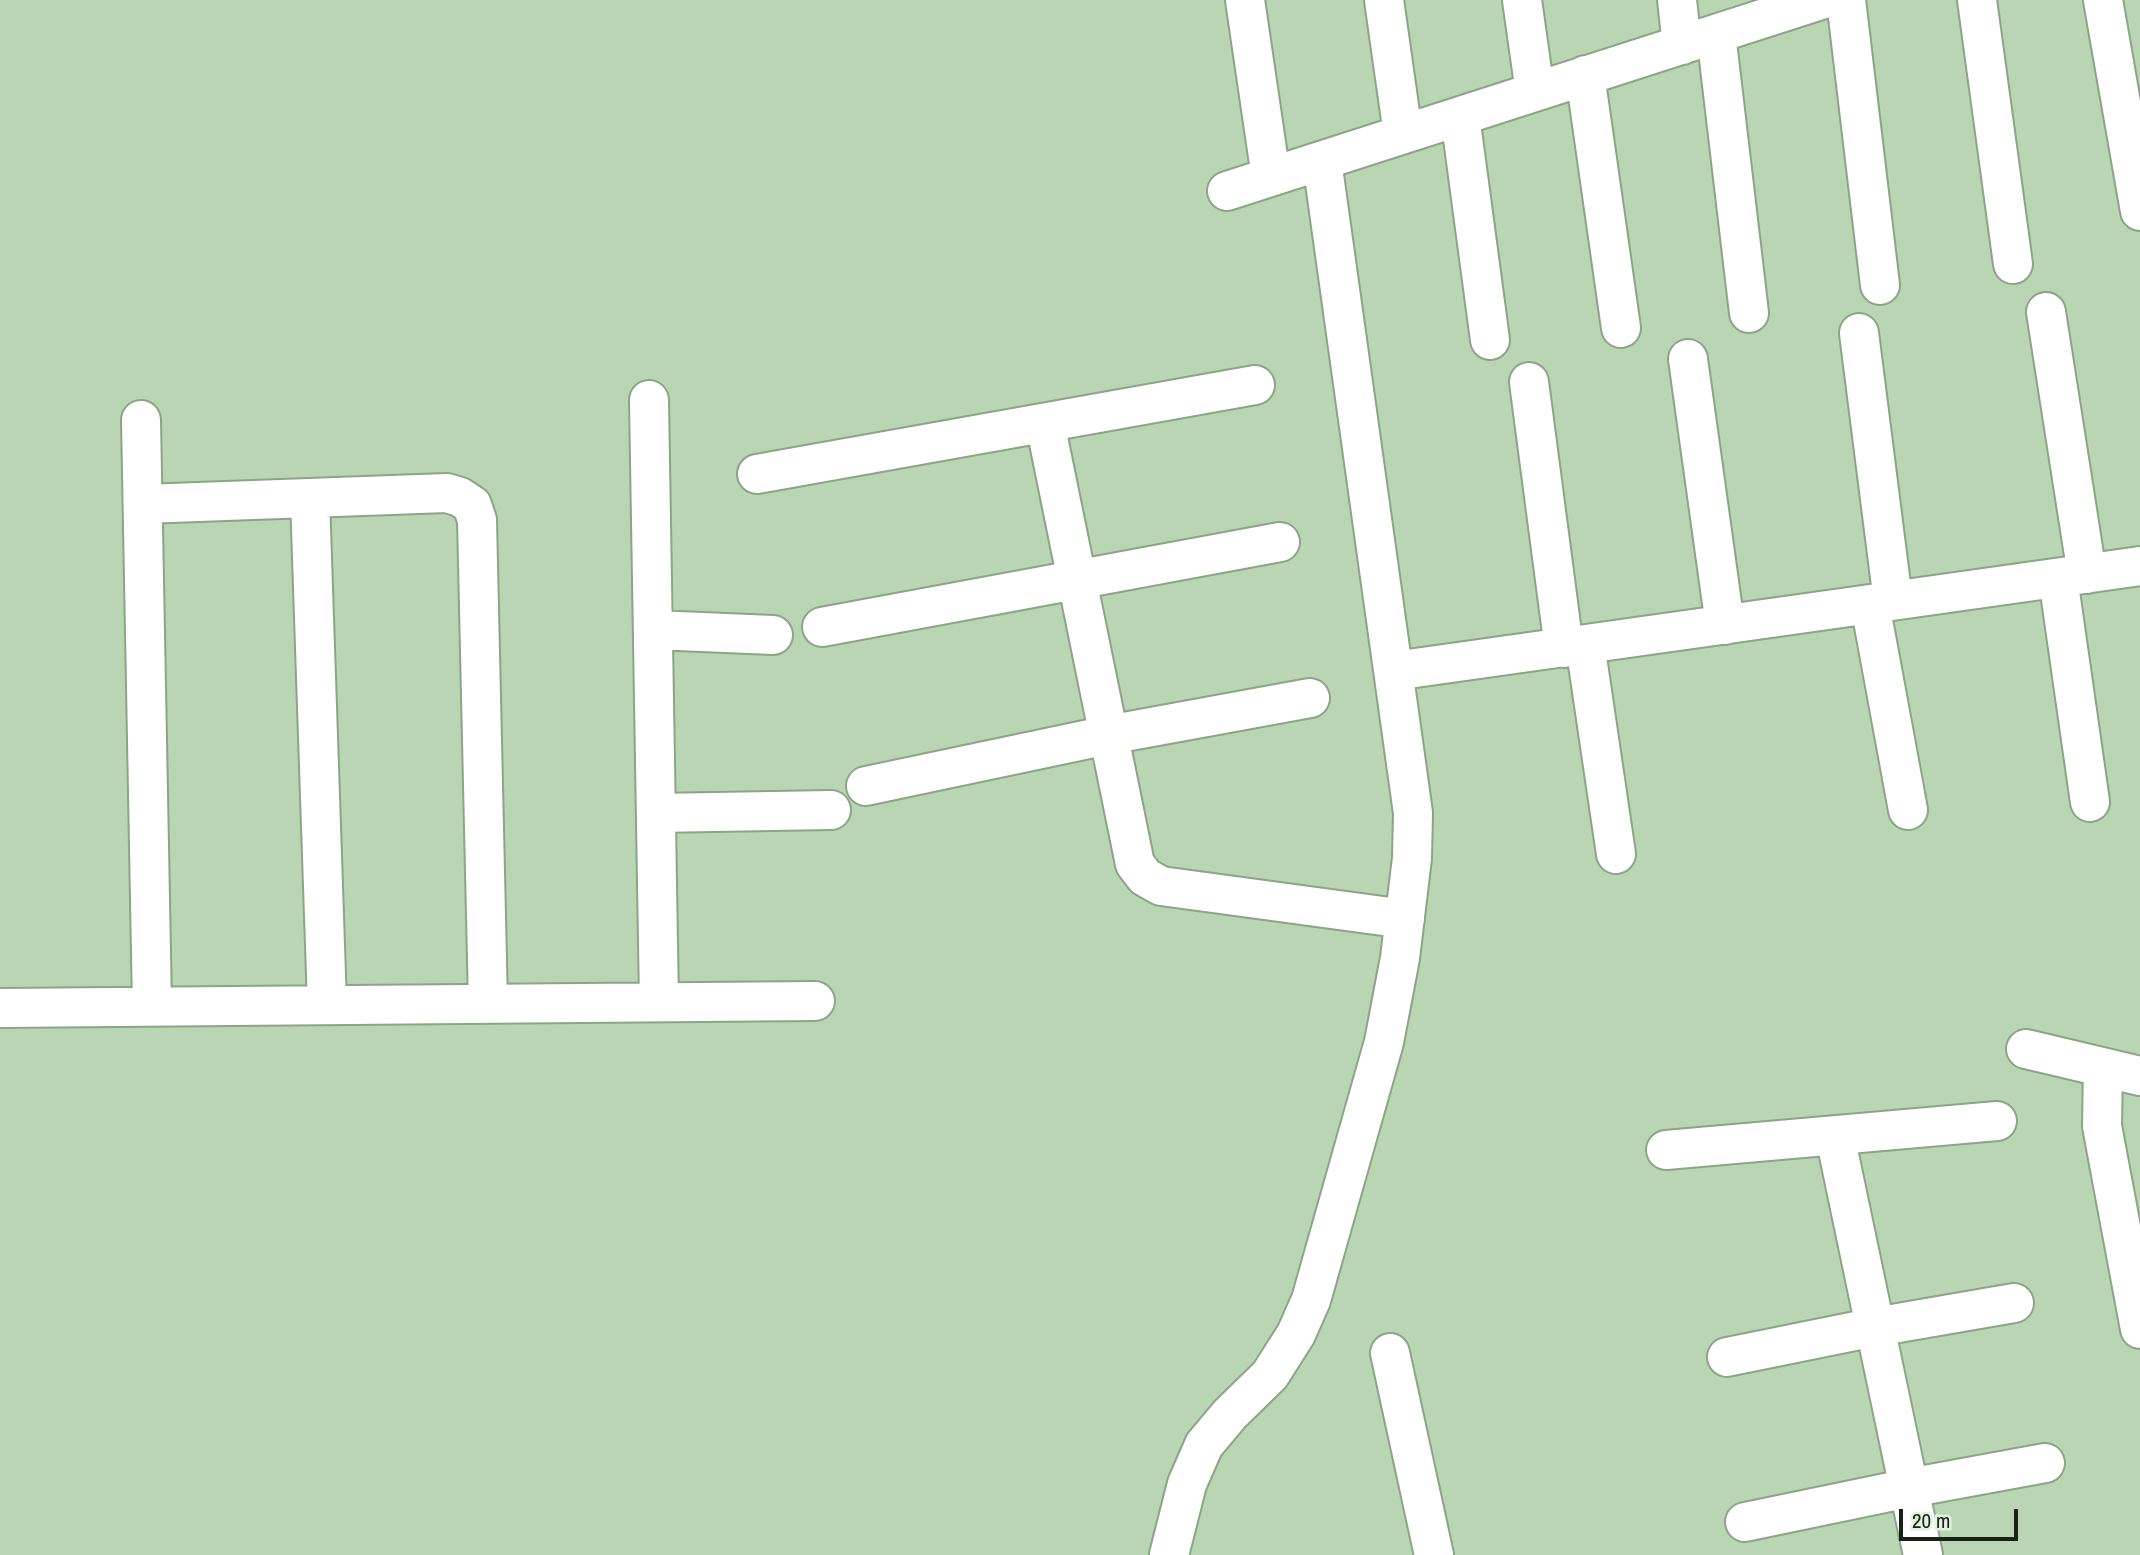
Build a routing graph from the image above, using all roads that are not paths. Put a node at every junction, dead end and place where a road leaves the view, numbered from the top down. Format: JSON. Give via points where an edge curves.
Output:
{"nodes":[{"id":1,"x":1245,"y":0,"type":"edge"},
{"id":2,"x":1384,"y":0,"type":"edge"},
{"id":3,"x":1522,"y":0,"type":"edge"},
{"id":4,"x":1676,"y":0,"type":"edge"},
{"id":5,"x":1821,"y":0,"type":"edge"},
{"id":6,"x":1846,"y":0,"type":"edge"},
{"id":7,"x":1978,"y":0,"type":"edge"},
{"id":8,"x":2104,"y":0,"type":"edge"},
{"id":9,"x":1699,"y":39,"type":"junction"},
{"id":10,"x":1585,"y":75,"type":"junction"},
{"id":11,"x":1535,"y":92,"type":"junction"},
{"id":12,"x":1461,"y":116,"type":"junction"},
{"id":13,"x":1403,"y":134,"type":"junction"},
{"id":14,"x":1322,"y":161,"type":"junction"},
{"id":15,"x":1271,"y":177,"type":"junction"},
{"id":16,"x":1227,"y":191,"type":"dead end"},
{"id":17,"x":2140,"y":211,"type":"edge"},
{"id":18,"x":2013,"y":264,"type":"dead end"},
{"id":19,"x":1880,"y":285,"type":"dead end"},
{"id":20,"x":2046,"y":312,"type":"dead end"},
{"id":21,"x":1749,"y":313,"type":"dead end"},
{"id":22,"x":1621,"y":328,"type":"dead end"},
{"id":23,"x":1859,"y":333,"type":"dead end"},
{"id":24,"x":1490,"y":340,"type":"dead end"},
{"id":25,"x":1688,"y":359,"type":"dead end"},
{"id":26,"x":1529,"y":382,"type":"dead end"},
{"id":27,"x":1255,"y":385,"type":"dead end"},
{"id":28,"x":649,"y":401,"type":"dead end"},
{"id":29,"x":141,"y":420,"type":"dead end"},
{"id":30,"x":1045,"y":423,"type":"junction"},
{"id":31,"x":757,"y":474,"type":"dead end"},
{"id":32,"x":310,"y":498,"type":"junction"},
{"id":33,"x":143,"y":504,"type":"junction"},
{"id":34,"x":1279,"y":542,"type":"dead end"},
{"id":35,"x":2140,"y":566,"type":"edge"},
{"id":36,"x":2073,"y":576,"type":"junction"},
{"id":37,"x":1076,"y":579,"type":"junction"},
{"id":38,"x":1882,"y":603,"type":"junction"},
{"id":39,"x":1725,"y":625,"type":"junction"},
{"id":40,"x":822,"y":627,"type":"dead end"},
{"id":41,"x":654,"y":630,"type":"junction"},
{"id":42,"x":773,"y":635,"type":"dead end"},
{"id":43,"x":1574,"y":646,"type":"junction"},
{"id":44,"x":1394,"y":671,"type":"junction"},
{"id":45,"x":1310,"y":698,"type":"dead end"},
{"id":46,"x":1108,"y":735,"type":"junction"},
{"id":47,"x":866,"y":786,"type":"dead end"},
{"id":48,"x":2090,"y":802,"type":"dead end"},
{"id":49,"x":831,"y":810,"type":"dead end"},
{"id":50,"x":1908,"y":810,"type":"dead end"},
{"id":51,"x":656,"y":813,"type":"junction"},
{"id":52,"x":1616,"y":853,"type":"dead end"},
{"id":53,"x":1405,"y":919,"type":"junction"},
{"id":54,"x":815,"y":1001,"type":"dead end"},
{"id":55,"x":659,"y":1002,"type":"junction"},
{"id":56,"x":488,"y":1004,"type":"junction"},
{"id":57,"x":327,"y":1005,"type":"junction"},
{"id":58,"x":152,"y":1006,"type":"junction"},
{"id":59,"x":0,"y":1007,"type":"edge"},
{"id":60,"x":2026,"y":1049,"type":"dead end"},
{"id":61,"x":2104,"y":1067,"type":"junction"},
{"id":62,"x":2140,"y":1076,"type":"edge"},
{"id":63,"x":1997,"y":1121,"type":"dead end"},
{"id":64,"x":1835,"y":1136,"type":"junction"},
{"id":65,"x":1666,"y":1150,"type":"dead end"},
{"id":66,"x":2014,"y":1303,"type":"dead end"},
{"id":67,"x":2138,"y":1306,"type":"edge"},
{"id":68,"x":1875,"y":1327,"type":"junction"},
{"id":69,"x":1390,"y":1353,"type":"dead end"},
{"id":70,"x":1727,"y":1357,"type":"dead end"},
{"id":71,"x":2045,"y":1463,"type":"dead end"},
{"id":72,"x":1909,"y":1488,"type":"junction"},
{"id":73,"x":1745,"y":1522,"type":"dead end"},
{"id":74,"x":1170,"y":1555,"type":"edge"},
{"id":75,"x":1434,"y":1555,"type":"edge"},
{"id":76,"x":1923,"y":1555,"type":"edge"}],
"edges":[{"from":1,"to":15,"type":"street"},
{"from":2,"to":13,"type":"street"},
{"from":3,"to":11,"type":"street"},
{"from":4,"to":9,"type":"street"},
{"from":5,"to":9,"type":"street"},
{"from":6,"to":19,"type":"street"},
{"from":7,"to":18,"type":"street"},
{"from":8,"to":17,"type":"street"},
{"from":9,"to":10,"type":"street"},
{"from":9,"to":21,"type":"street"},
{"from":10,"to":11,"type":"street"},
{"from":10,"to":22,"type":"street"},
{"from":11,"to":12,"type":"street"},
{"from":12,"to":13,"type":"street"},
{"from":12,"to":24,"type":"street"},
{"from":13,"to":14,"type":"street"},
{"from":14,"to":15,"type":"street"},
{"from":14,"to":44,"type":"street"},
{"from":15,"to":16,"type":"street"},
{"from":20,"to":36,"type":"street"},
{"from":23,"to":38,"type":"street"},
{"from":25,"to":39,"type":"street"},
{"from":26,"to":43,"type":"street"},
{"from":27,"to":30,"type":"street"},
{"from":28,"to":41,"type":"street"},
{"from":29,"to":33,"type":"street"},
{"from":30,"to":31,"type":"street"},
{"from":30,"to":37,"type":"street"},
{"from":32,"to":33,"type":"street"},
{"from":32,"to":56,"type":"street","via":[[447,493],[472,505],[477,520]]},
{"from":32,"to":57,"type":"street"},
{"from":33,"to":58,"type":"street"},
{"from":34,"to":37,"type":"street"},
{"from":35,"to":36,"type":"street"},
{"from":36,"to":38,"type":"street"},
{"from":36,"to":48,"type":"street"},
{"from":37,"to":40,"type":"street"},
{"from":37,"to":46,"type":"street"},
{"from":38,"to":39,"type":"street"},
{"from":38,"to":50,"type":"street"},
{"from":39,"to":43,"type":"street"},
{"from":41,"to":42,"type":"street"},
{"from":41,"to":51,"type":"street"},
{"from":43,"to":44,"type":"street"},
{"from":43,"to":52,"type":"street"},
{"from":44,"to":53,"type":"street","via":[[1413,813]]},
{"from":45,"to":46,"type":"street"},
{"from":46,"to":47,"type":"street"},
{"from":46,"to":53,"type":"street","via":[[1135,864],[1145,877],[1161,886]]},
{"from":49,"to":51,"type":"street"},
{"from":51,"to":55,"type":"street"},
{"from":53,"to":74,"type":"street","via":[[1384,1042],[1311,1300],[1270,1375],[1205,1445],[1187,1484]]},
{"from":54,"to":55,"type":"street"},
{"from":55,"to":56,"type":"street"},
{"from":56,"to":57,"type":"street"},
{"from":57,"to":58,"type":"street"},
{"from":58,"to":59,"type":"street"},
{"from":60,"to":61,"type":"street"},
{"from":61,"to":62,"type":"street"},
{"from":61,"to":67,"type":"street","via":[[2102,1126]]},
{"from":63,"to":64,"type":"street"},
{"from":64,"to":65,"type":"street"},
{"from":64,"to":68,"type":"street"},
{"from":66,"to":68,"type":"street"},
{"from":68,"to":70,"type":"street"},
{"from":68,"to":72,"type":"street"},
{"from":69,"to":75,"type":"street"},
{"from":71,"to":72,"type":"street"},
{"from":72,"to":73,"type":"street"},
{"from":72,"to":76,"type":"street"}]}
